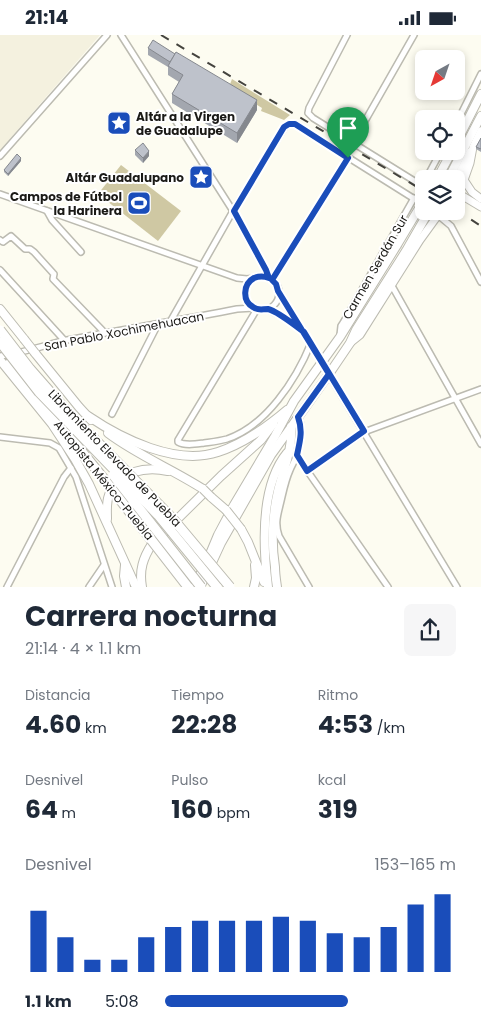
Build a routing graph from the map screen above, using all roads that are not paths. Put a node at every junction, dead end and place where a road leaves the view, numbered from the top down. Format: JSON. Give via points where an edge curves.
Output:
{"nodes":[{"id":1,"x":107,"y":35,"type":"edge"},
{"id":2,"x":120,"y":35,"type":"edge"},
{"id":3,"x":347,"y":35,"type":"edge"},
{"id":4,"x":414,"y":35,"type":"edge"},
{"id":5,"x":481,"y":74,"type":"edge"},
{"id":6,"x":481,"y":94,"type":"edge"},
{"id":7,"x":463,"y":110,"type":"edge"},
{"id":8,"x":481,"y":116,"type":"edge"},
{"id":9,"x":465,"y":126,"type":"edge"},
{"id":10,"x":481,"y":131,"type":"edge"},
{"id":11,"x":353,"y":142,"type":"junction"},
{"id":12,"x":473,"y":147,"type":"junction"},
{"id":13,"x":0,"y":156,"type":"edge"},
{"id":14,"x":348,"y":158,"type":"junction"},
{"id":15,"x":454,"y":170,"type":"edge"},
{"id":16,"x":456,"y":170,"type":"edge"},
{"id":17,"x":465,"y":177,"type":"edge"},
{"id":18,"x":415,"y":180,"type":"edge"},
{"id":19,"x":465,"y":182,"type":"edge"},
{"id":20,"x":0,"y":194,"type":"edge"},
{"id":21,"x":465,"y":197,"type":"edge"},
{"id":22,"x":414,"y":198,"type":"joint"},
{"id":23,"x":481,"y":199,"type":"edge"},
{"id":24,"x":481,"y":207,"type":"edge"},
{"id":25,"x":47,"y":211,"type":"junction"},
{"id":26,"x":234,"y":211,"type":"junction"},
{"id":27,"x":415,"y":215,"type":"edge"},
{"id":28,"x":429,"y":220,"type":"edge"},
{"id":29,"x":431,"y":220,"type":"edge"},
{"id":30,"x":444,"y":220,"type":"edge"},
{"id":31,"x":0,"y":240,"type":"edge"},
{"id":32,"x":81,"y":252,"type":"dead end"},
{"id":33,"x":203,"y":266,"type":"junction"},
{"id":34,"x":0,"y":270,"type":"edge"},
{"id":35,"x":237,"y":278,"type":"junction"},
{"id":36,"x":255,"y":278,"type":"junction"},
{"id":37,"x":270,"y":279,"type":"junction"},
{"id":38,"x":481,"y":282,"type":"edge"},
{"id":39,"x":392,"y":286,"type":"junction"},
{"id":40,"x":245,"y":291,"type":"junction"},
{"id":41,"x":278,"y":291,"type":"junction"},
{"id":42,"x":246,"y":299,"type":"junction"},
{"id":43,"x":0,"y":309,"type":"edge"},
{"id":44,"x":237,"y":309,"type":"junction"},
{"id":45,"x":255,"y":309,"type":"junction"},
{"id":46,"x":267,"y":309,"type":"junction"},
{"id":47,"x":170,"y":322,"type":"junction"},
{"id":48,"x":158,"y":324,"type":"junction"},
{"id":49,"x":0,"y":326,"type":"edge"},
{"id":50,"x":0,"y":330,"type":"edge"},
{"id":51,"x":304,"y":332,"type":"junction"},
{"id":52,"x":105,"y":333,"type":"junction"},
{"id":53,"x":340,"y":337,"type":"junction"},
{"id":54,"x":65,"y":341,"type":"junction"},
{"id":55,"x":0,"y":342,"type":"edge"},
{"id":56,"x":311,"y":343,"type":"junction"},
{"id":57,"x":350,"y":343,"type":"junction"},
{"id":58,"x":0,"y":350,"type":"edge"},
{"id":59,"x":5,"y":359,"type":"edge"},
{"id":60,"x":322,"y":363,"type":"junction"},
{"id":61,"x":329,"y":374,"type":"junction"},
{"id":62,"x":481,"y":389,"type":"edge"},
{"id":63,"x":455,"y":398,"type":"junction"},
{"id":64,"x":291,"y":407,"type":"junction"},
{"id":65,"x":112,"y":414,"type":"dead end"},
{"id":66,"x":88,"y":416,"type":"junction"},
{"id":67,"x":298,"y":417,"type":"junction"},
{"id":68,"x":277,"y":419,"type":"junction"},
{"id":69,"x":291,"y":427,"type":"junction"},
{"id":70,"x":364,"y":431,"type":"junction"},
{"id":71,"x":0,"y":437,"type":"edge"},
{"id":72,"x":481,"y":444,"type":"edge"},
{"id":73,"x":288,"y":451,"type":"junction"},
{"id":74,"x":297,"y":455,"type":"junction"},
{"id":75,"x":70,"y":468,"type":"junction"},
{"id":76,"x":307,"y":471,"type":"junction"},
{"id":77,"x":179,"y":474,"type":"junction"},
{"id":78,"x":79,"y":475,"type":"junction"},
{"id":79,"x":107,"y":475,"type":"junction"},
{"id":80,"x":108,"y":526,"type":"junction"},
{"id":81,"x":253,"y":555,"type":"junction"},
{"id":82,"x":125,"y":563,"type":"junction"},
{"id":83,"x":104,"y":565,"type":"junction"},
{"id":84,"x":7,"y":587,"type":"edge"},
{"id":85,"x":89,"y":587,"type":"edge"},
{"id":86,"x":112,"y":587,"type":"edge"},
{"id":87,"x":126,"y":587,"type":"edge"},
{"id":88,"x":136,"y":587,"type":"edge"},
{"id":89,"x":142,"y":587,"type":"edge"},
{"id":90,"x":188,"y":587,"type":"edge"},
{"id":91,"x":193,"y":587,"type":"edge"},
{"id":92,"x":200,"y":587,"type":"edge"},
{"id":93,"x":217,"y":587,"type":"edge"},
{"id":94,"x":230,"y":587,"type":"edge"},
{"id":95,"x":254,"y":587,"type":"edge"},
{"id":96,"x":267,"y":587,"type":"edge"},
{"id":97,"x":277,"y":587,"type":"edge"},
{"id":98,"x":309,"y":587,"type":"edge"},
{"id":99,"x":388,"y":587,"type":"edge"},
{"id":100,"x":458,"y":587,"type":"edge"}],
"edges":[{"from":1,"to":13,"type":"street"},
{"from":2,"to":26,"type":"street"},
{"from":3,"to":11,"type":"street","via":[[308,113]]},
{"from":4,"to":11,"type":"street"},
{"from":5,"to":7,"type":"street"},
{"from":6,"to":9,"type":"main road"},
{"from":8,"to":15,"type":"main road"},
{"from":10,"to":12,"type":"main road"},
{"from":11,"to":18,"type":"street"},
{"from":12,"to":16,"type":"main road"},
{"from":12,"to":17,"type":"main road"},
{"from":14,"to":22,"type":"street"},
{"from":14,"to":26,"type":"street","via":[[295,124],[289,124],[284,127]]},
{"from":14,"to":37,"type":"street"},
{"from":19,"to":23,"type":"main road"},
{"from":20,"to":25,"type":"street"},
{"from":21,"to":24,"type":"main road"},
{"from":22,"to":53,"type":"street","name":"Carmen Serdán Sur","via":[[341,326]]},
{"from":25,"to":32,"type":"street"},
{"from":25,"to":33,"type":"street"},
{"from":26,"to":33,"type":"street"},
{"from":26,"to":37,"type":"street"},
{"from":27,"to":53,"type":"main road","bridge":true},
{"from":28,"to":57,"type":"main road","via":[[406,251]]},
{"from":29,"to":39,"type":"main road"},
{"from":30,"to":38,"type":"street","via":[[451,226]]},
{"from":31,"to":52,"type":"street","via":[[3,243],[11,236],[25,249],[34,252],[53,273],[54,279]]},
{"from":33,"to":35,"type":"street"},
{"from":33,"to":47,"type":"street"},
{"from":34,"to":54,"type":"street"},
{"from":35,"to":36,"type":"street"},
{"from":35,"to":40,"type":"street"},
{"from":36,"to":37,"type":"street","via":[[263,276]]},
{"from":36,"to":40,"type":"street"},
{"from":37,"to":41,"type":"street"},
{"from":39,"to":57,"type":"main road","via":[[360,335]]},
{"from":39,"to":63,"type":"street"},
{"from":40,"to":42,"type":"street"},
{"from":41,"to":46,"type":"street","via":[[276,302]]},
{"from":41,"to":51,"type":"street"},
{"from":42,"to":44,"type":"street"},
{"from":42,"to":45,"type":"street"},
{"from":43,"to":66,"type":"main road","bridge":true},
{"from":44,"to":45,"type":"street","name":"San Pablo Xochimehuacan"},
{"from":44,"to":47,"type":"street","name":"San Pablo Xochimehuacan"},
{"from":45,"to":46,"type":"street"},
{"from":45,"to":56,"type":"street","via":[[178,439],[181,444],[227,439],[255,423],[290,383]]},
{"from":46,"to":51,"type":"street"},
{"from":47,"to":48,"type":"street","name":"San Pablo Xochimehuacan"},
{"from":48,"to":52,"type":"street","name":"San Pablo Xochimehuacan"},
{"from":48,"to":65,"type":"street"},
{"from":49,"to":79,"type":"highway","name":"Autopista México-Puebla","bridge":true},
{"from":50,"to":94,"type":"highway","name":"Libramiento Elevado de Puebla","bridge":true,"via":[[30,369],[173,519]]},
{"from":51,"to":56,"type":"street"},
{"from":52,"to":54,"type":"street","name":"San Pablo Xochimehuacan"},
{"from":53,"to":60,"type":"main road"},
{"from":54,"to":59,"type":"street","name":"San Pablo Xochimehuacan"},
{"from":55,"to":93,"type":"highway","name":"Libramiento Elevado de Puebla","bridge":true,"via":[[39,392],[158,515]]},
{"from":56,"to":60,"type":"street"},
{"from":57,"to":61,"type":"main road"},
{"from":58,"to":59,"type":"highway","name":"Autopista México-Puebla"},
{"from":59,"to":78,"type":"main road","via":[[52,425]]},
{"from":59,"to":79,"type":"highway","name":"Autopista México-Puebla"},
{"from":60,"to":61,"type":"street"},
{"from":60,"to":64,"type":"main road"},
{"from":61,"to":67,"type":"main road"},
{"from":61,"to":70,"type":"street"},
{"from":62,"to":63,"type":"street"},
{"from":63,"to":70,"type":"street"},
{"from":63,"to":72,"type":"street"},
{"from":64,"to":68,"type":"main road"},
{"from":64,"to":91,"type":"main road","via":[[234,505]]},
{"from":66,"to":68,"type":"main road","via":[[141,445],[186,455],[218,452]]},
{"from":66,"to":77,"type":"main road","via":[[126,446]]},
{"from":67,"to":69,"type":"main road"},
{"from":67,"to":74,"type":"street","via":[[301,435]]},
{"from":68,"to":89,"type":"main road","via":[[260,440],[152,543],[141,568]]},
{"from":69,"to":73,"type":"main road"},
{"from":69,"to":92,"type":"main road","via":[[271,455]]},
{"from":70,"to":76,"type":"street"},
{"from":70,"to":100,"type":"street"},
{"from":71,"to":75,"type":"street","via":[[50,443],[59,448]]},
{"from":73,"to":96,"type":"main road","via":[[274,477],[265,514]]},
{"from":73,"to":97,"type":"main road","via":[[272,526]]},
{"from":74,"to":76,"type":"street"},
{"from":74,"to":98,"type":"street","via":[[284,487],[276,528]]},
{"from":75,"to":78,"type":"street"},
{"from":75,"to":84,"type":"street"},
{"from":76,"to":99,"type":"street"},
{"from":77,"to":80,"type":"main road","via":[[143,469],[120,480],[107,501]]},
{"from":77,"to":81,"type":"main road","bridge":true,"via":[[203,489],[226,510],[241,529]]},
{"from":78,"to":80,"type":"main road"},
{"from":78,"to":83,"type":"street"},
{"from":79,"to":90,"type":"highway","name":"Autopista México-Puebla","bridge":true},
{"from":79,"to":92,"type":"highway","name":"Autopista México-Puebla","bridge":true},
{"from":80,"to":82,"type":"main road"},
{"from":81,"to":95,"type":"main road"},
{"from":81,"to":96,"type":"main road"},
{"from":82,"to":87,"type":"main road"},
{"from":82,"to":88,"type":"main road"},
{"from":83,"to":85,"type":"street"},
{"from":83,"to":86,"type":"street"}]}
